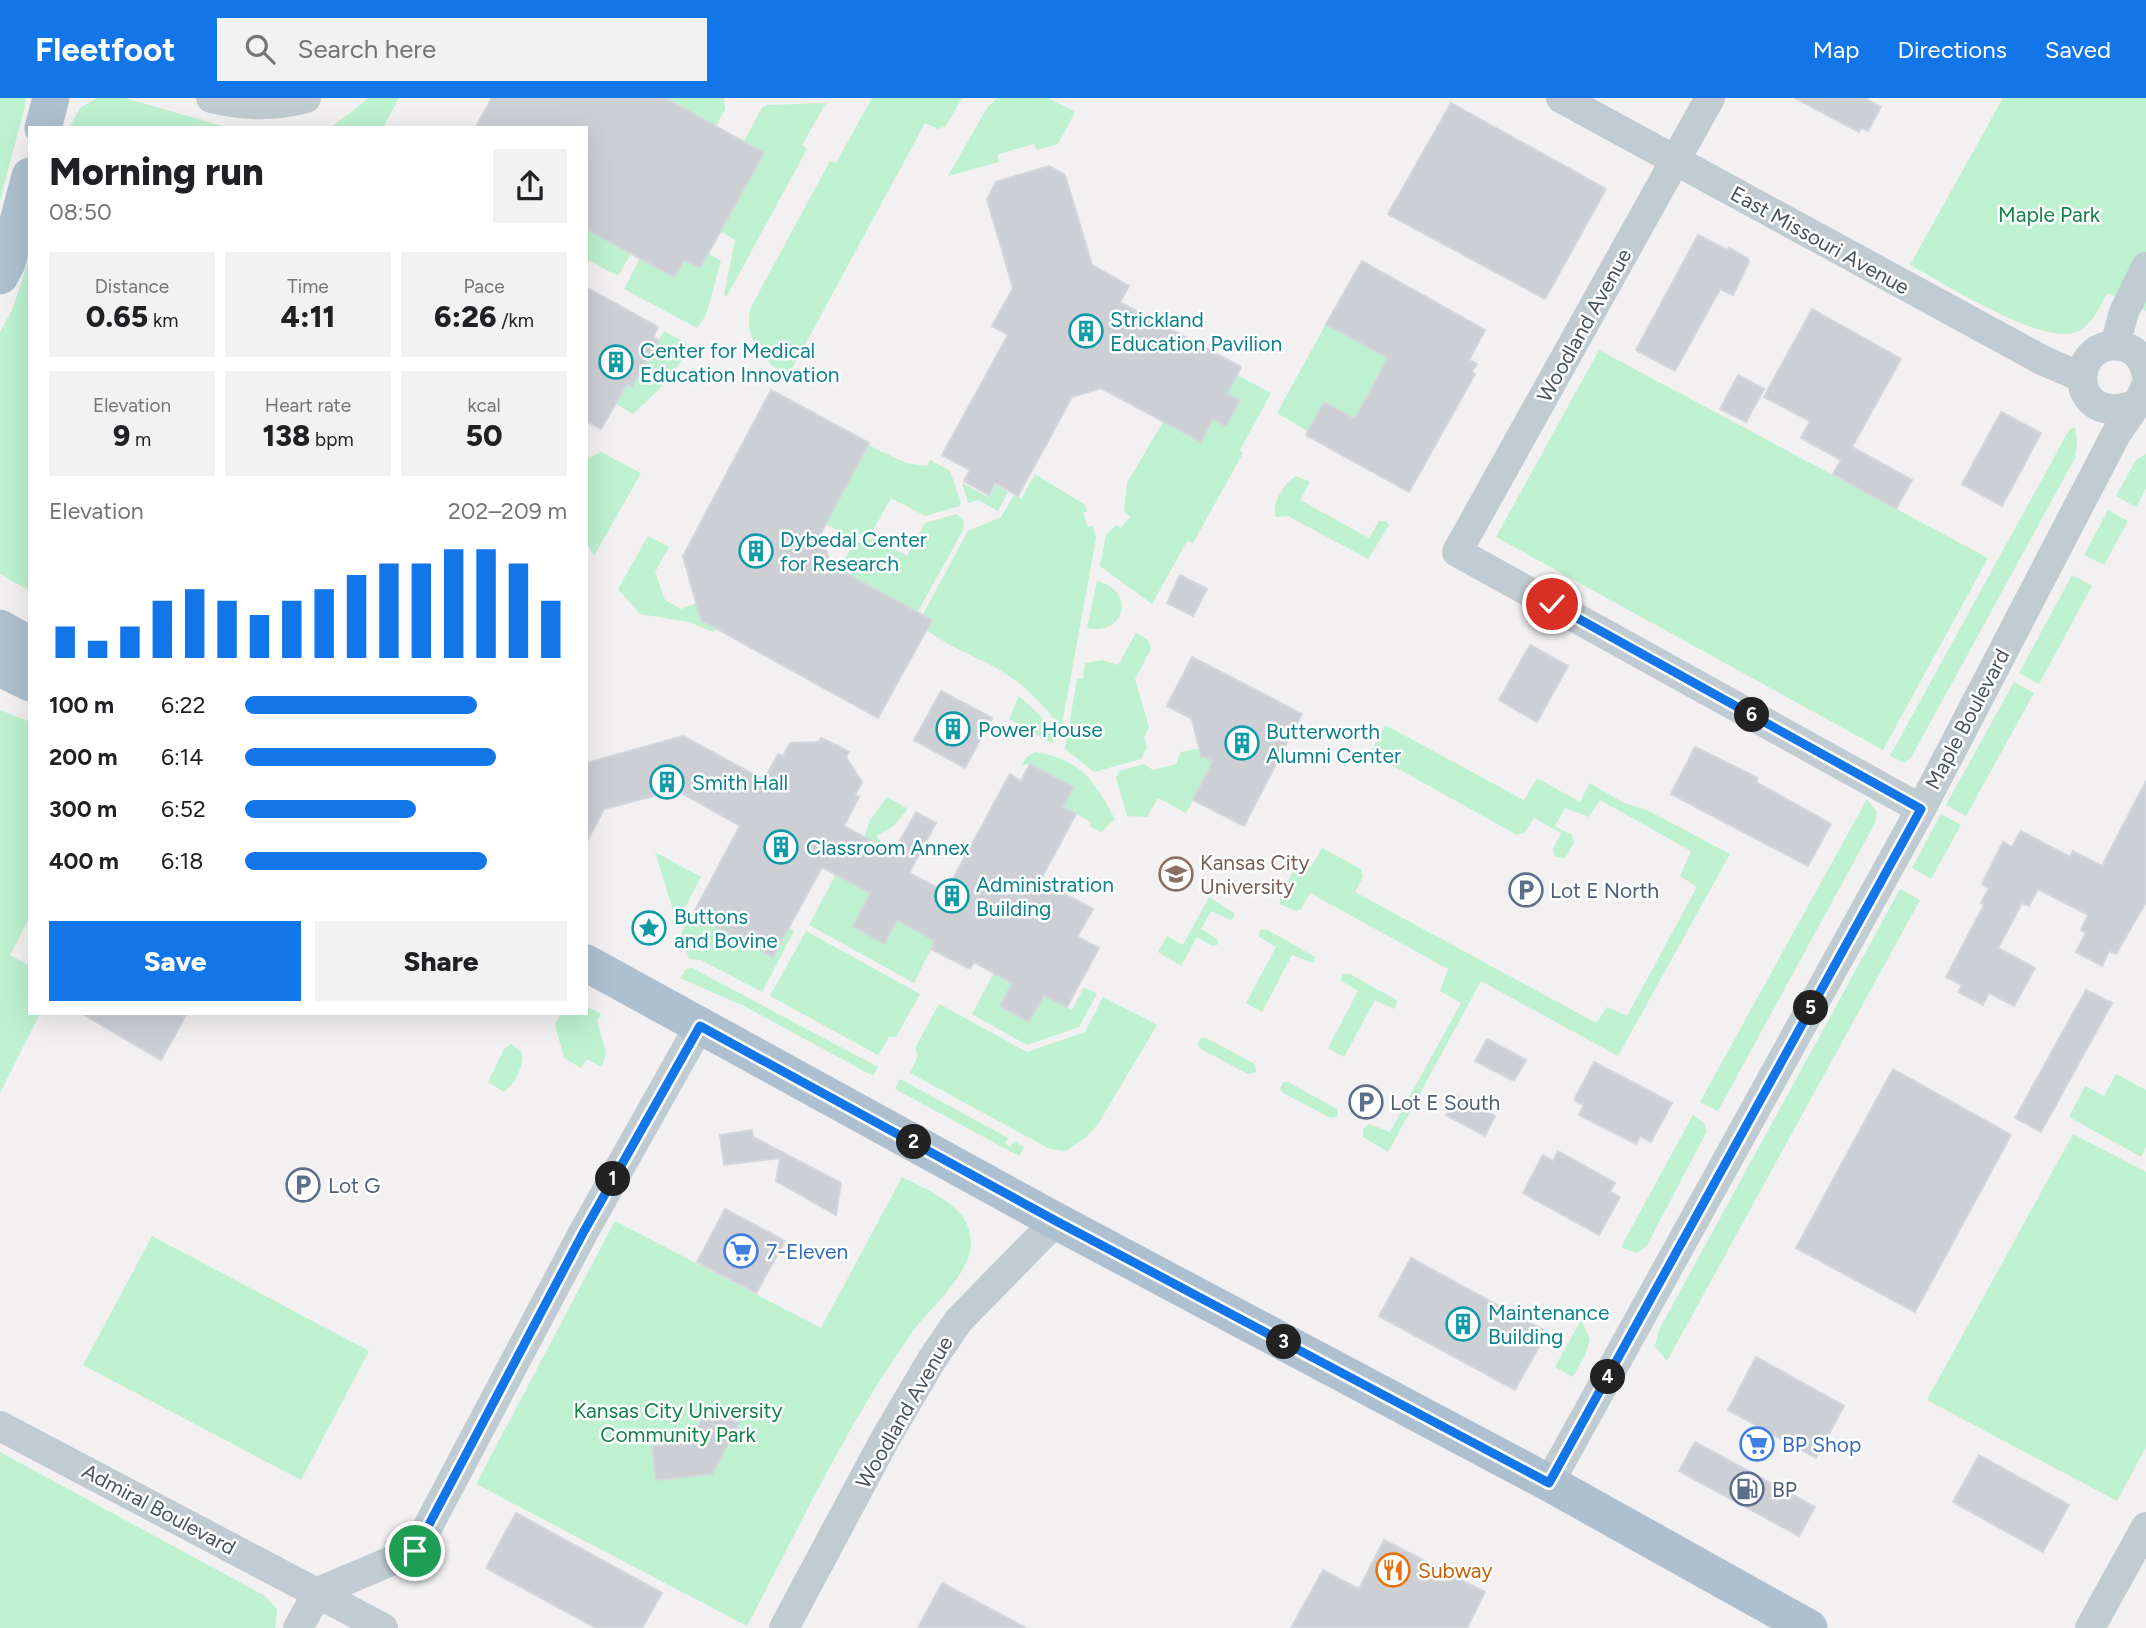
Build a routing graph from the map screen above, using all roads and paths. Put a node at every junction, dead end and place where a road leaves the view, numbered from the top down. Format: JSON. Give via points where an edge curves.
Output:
{"nodes":[{"id":1,"x":51,"y":98,"type":"edge"},
{"id":2,"x":211,"y":98,"type":"edge"},
{"id":3,"x":306,"y":98,"type":"edge"},
{"id":4,"x":1561,"y":98,"type":"edge"},
{"id":5,"x":1710,"y":98,"type":"edge"},
{"id":6,"x":44,"y":126,"type":"edge"},
{"id":7,"x":1675,"y":160,"type":"junction"},
{"id":8,"x":28,"y":183,"type":"edge"},
{"id":9,"x":2146,"y":267,"type":"edge"},
{"id":10,"x":0,"y":276,"type":"edge"},
{"id":11,"x":2115,"y":345,"type":"junction"},
{"id":12,"x":2081,"y":377,"type":"junction"},
{"id":13,"x":2143,"y":384,"type":"edge"},
{"id":14,"x":2098,"y":407,"type":"junction"},
{"id":15,"x":2098,"y":468,"type":"junction"},
{"id":16,"x":0,"y":628,"type":"edge"},
{"id":17,"x":28,"y":644,"type":"edge"},
{"id":18,"x":0,"y":668,"type":"edge"},
{"id":19,"x":28,"y":682,"type":"edge"},
{"id":20,"x":1921,"y":809,"type":"junction"},
{"id":21,"x":588,"y":964,"type":"edge"},
{"id":22,"x":700,"y":1026,"type":"junction"},
{"id":23,"x":1056,"y":1221,"type":"junction"},
{"id":24,"x":0,"y":1426,"type":"edge"},
{"id":25,"x":1549,"y":1483,"type":"junction"},
{"id":26,"x":2146,"y":1527,"type":"edge"},
{"id":27,"x":317,"y":1592,"type":"junction"},
{"id":28,"x":299,"y":1628,"type":"edge"},
{"id":29,"x":383,"y":1628,"type":"edge"},
{"id":30,"x":785,"y":1628,"type":"edge"},
{"id":31,"x":1810,"y":1628,"type":"edge"},
{"id":32,"x":2090,"y":1628,"type":"edge"}],
"edges":[{"from":1,"to":6,"type":"main road"},
{"from":2,"to":3,"type":"street","via":[[272,105]]},
{"from":4,"to":7,"type":"street","name":"East Missouri Avenue"},
{"from":5,"to":7,"type":"street","name":"Woodland Avenue"},
{"from":7,"to":12,"type":"street","name":"East Missouri Avenue","via":[[2044,362]]},
{"from":7,"to":20,"type":"street","name":"Woodland Avenue","via":[[1457,552]]},
{"from":8,"to":10,"type":"main road"},
{"from":9,"to":11,"type":"street","via":[[2124,312]]},
{"from":11,"to":12,"type":"street","via":[[2098,349],[2086,360]]},
{"from":11,"to":13,"type":"street","via":[[2131,349]]},
{"from":12,"to":14,"type":"street","name":"Maple Boulevard","via":[[2085,394]]},
{"from":13,"to":14,"type":"street","via":[[2115,411]]},
{"from":13,"to":15,"type":"street","name":"Maple Boulevard"},
{"from":14,"to":15,"type":"street","name":"Maple Boulevard"},
{"from":15,"to":20,"type":"street","name":"Maple Boulevard"},
{"from":16,"to":17,"type":"main road"},
{"from":18,"to":19,"type":"main road"},
{"from":20,"to":25,"type":"street","name":"Maple Boulevard"},
{"from":21,"to":22,"type":"main road"},
{"from":22,"to":23,"type":"main road"},
{"from":22,"to":27,"type":"street","via":[[583,1233],[415,1551]]},
{"from":23,"to":25,"type":"main road"},
{"from":23,"to":30,"type":"street","name":"Woodland Avenue","via":[[959,1320],[931,1361]]},
{"from":24,"to":27,"type":"street","name":"Admiral Boulevard"},
{"from":25,"to":31,"type":"main road"},
{"from":26,"to":32,"type":"street"},
{"from":27,"to":28,"type":"street"},
{"from":27,"to":29,"type":"street","name":"Admiral Boulevard"}]}
